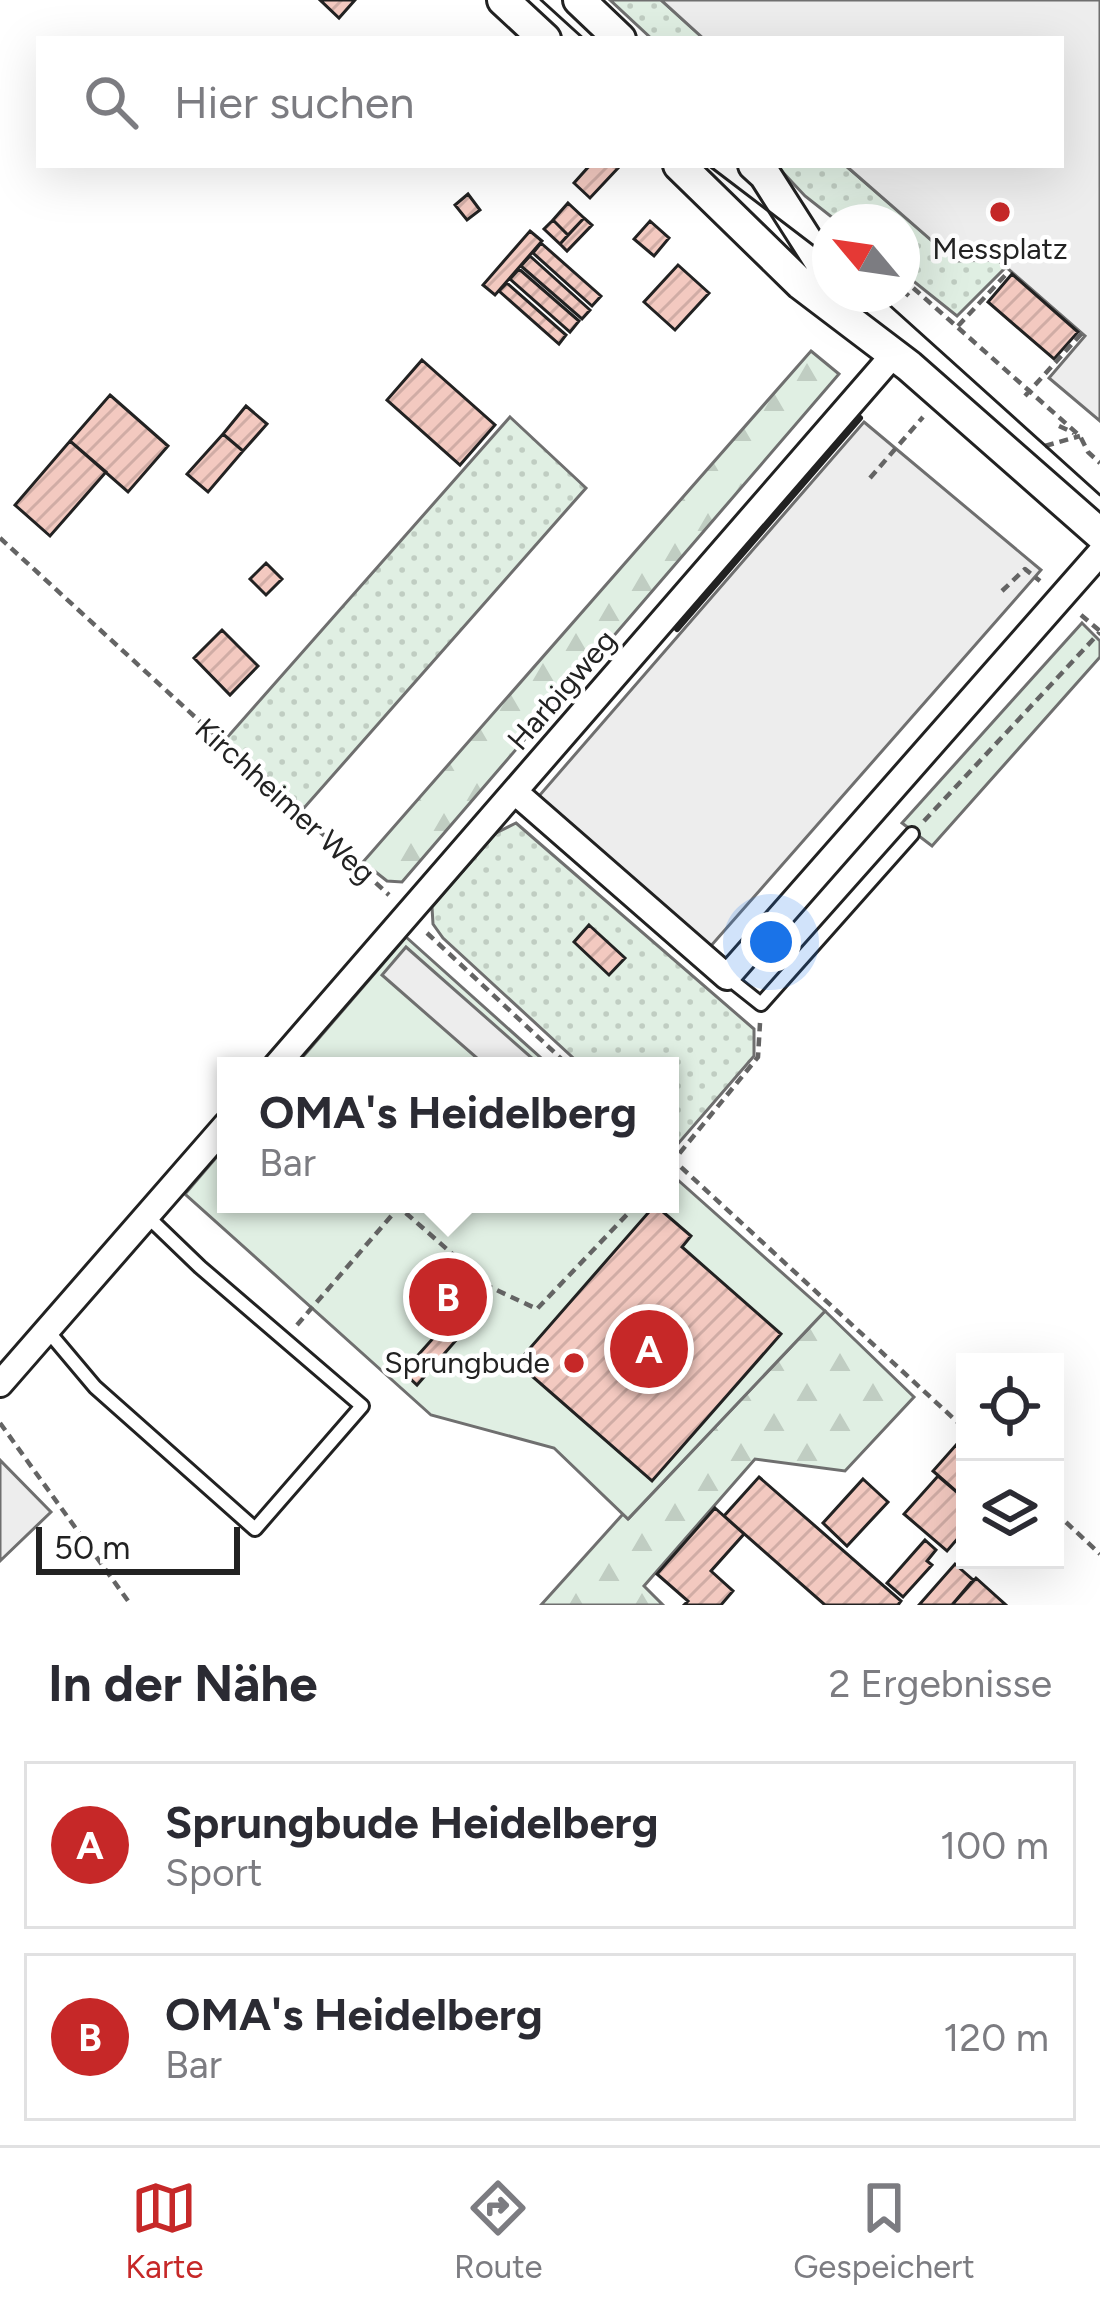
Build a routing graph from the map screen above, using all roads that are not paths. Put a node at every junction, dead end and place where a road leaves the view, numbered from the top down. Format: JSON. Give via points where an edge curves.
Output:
{"nodes":[{"id":1,"x":503,"y":0,"type":"edge"},
{"id":2,"x":579,"y":0,"type":"edge"},
{"id":3,"x":542,"y":36,"type":"edge"},
{"id":4,"x":617,"y":36,"type":"edge"},
{"id":5,"x":682,"y":168,"type":"edge"},
{"id":6,"x":757,"y":168,"type":"edge"},
{"id":7,"x":812,"y":249,"type":"edge"},
{"id":8,"x":858,"y":312,"type":"edge"},
{"id":9,"x":894,"y":354,"type":"junction"},
{"id":10,"x":1094,"y":529,"type":"edge"},
{"id":11,"x":1100,"y":553,"type":"edge"},
{"id":12,"x":515,"y":792,"type":"junction"},
{"id":13,"x":912,"y":834,"type":"road end"},
{"id":14,"x":727,"y":977,"type":"junction"},
{"id":15,"x":284,"y":1057,"type":"edge"},
{"id":16,"x":217,"y":1136,"type":"edge"},
{"id":17,"x":148,"y":1216,"type":"junction"},
{"id":18,"x":47,"y":1330,"type":"junction"},
{"id":19,"x":0,"y":1384,"type":"edge"}],
"edges":[{"from":1,"to":3,"type":"street"},
{"from":2,"to":4,"type":"street"},
{"from":5,"to":9,"type":"street","via":[[801,284]]},
{"from":6,"to":7,"type":"street"},
{"from":8,"to":9,"type":"street"},
{"from":9,"to":10,"type":"street"},
{"from":9,"to":12,"type":"street","name":"Harbigweg"},
{"from":11,"to":14,"type":"street"},
{"from":12,"to":14,"type":"street"},
{"from":12,"to":15,"type":"street","name":"Harbigweg"},
{"from":13,"to":14,"type":"lane","via":[[761,1004]]},
{"from":16,"to":17,"type":"street"},
{"from":17,"to":18,"type":"street"},
{"from":17,"to":18,"type":"lane","via":[[362,1406],[255,1529],[95,1387]]},
{"from":18,"to":19,"type":"street"}]}
